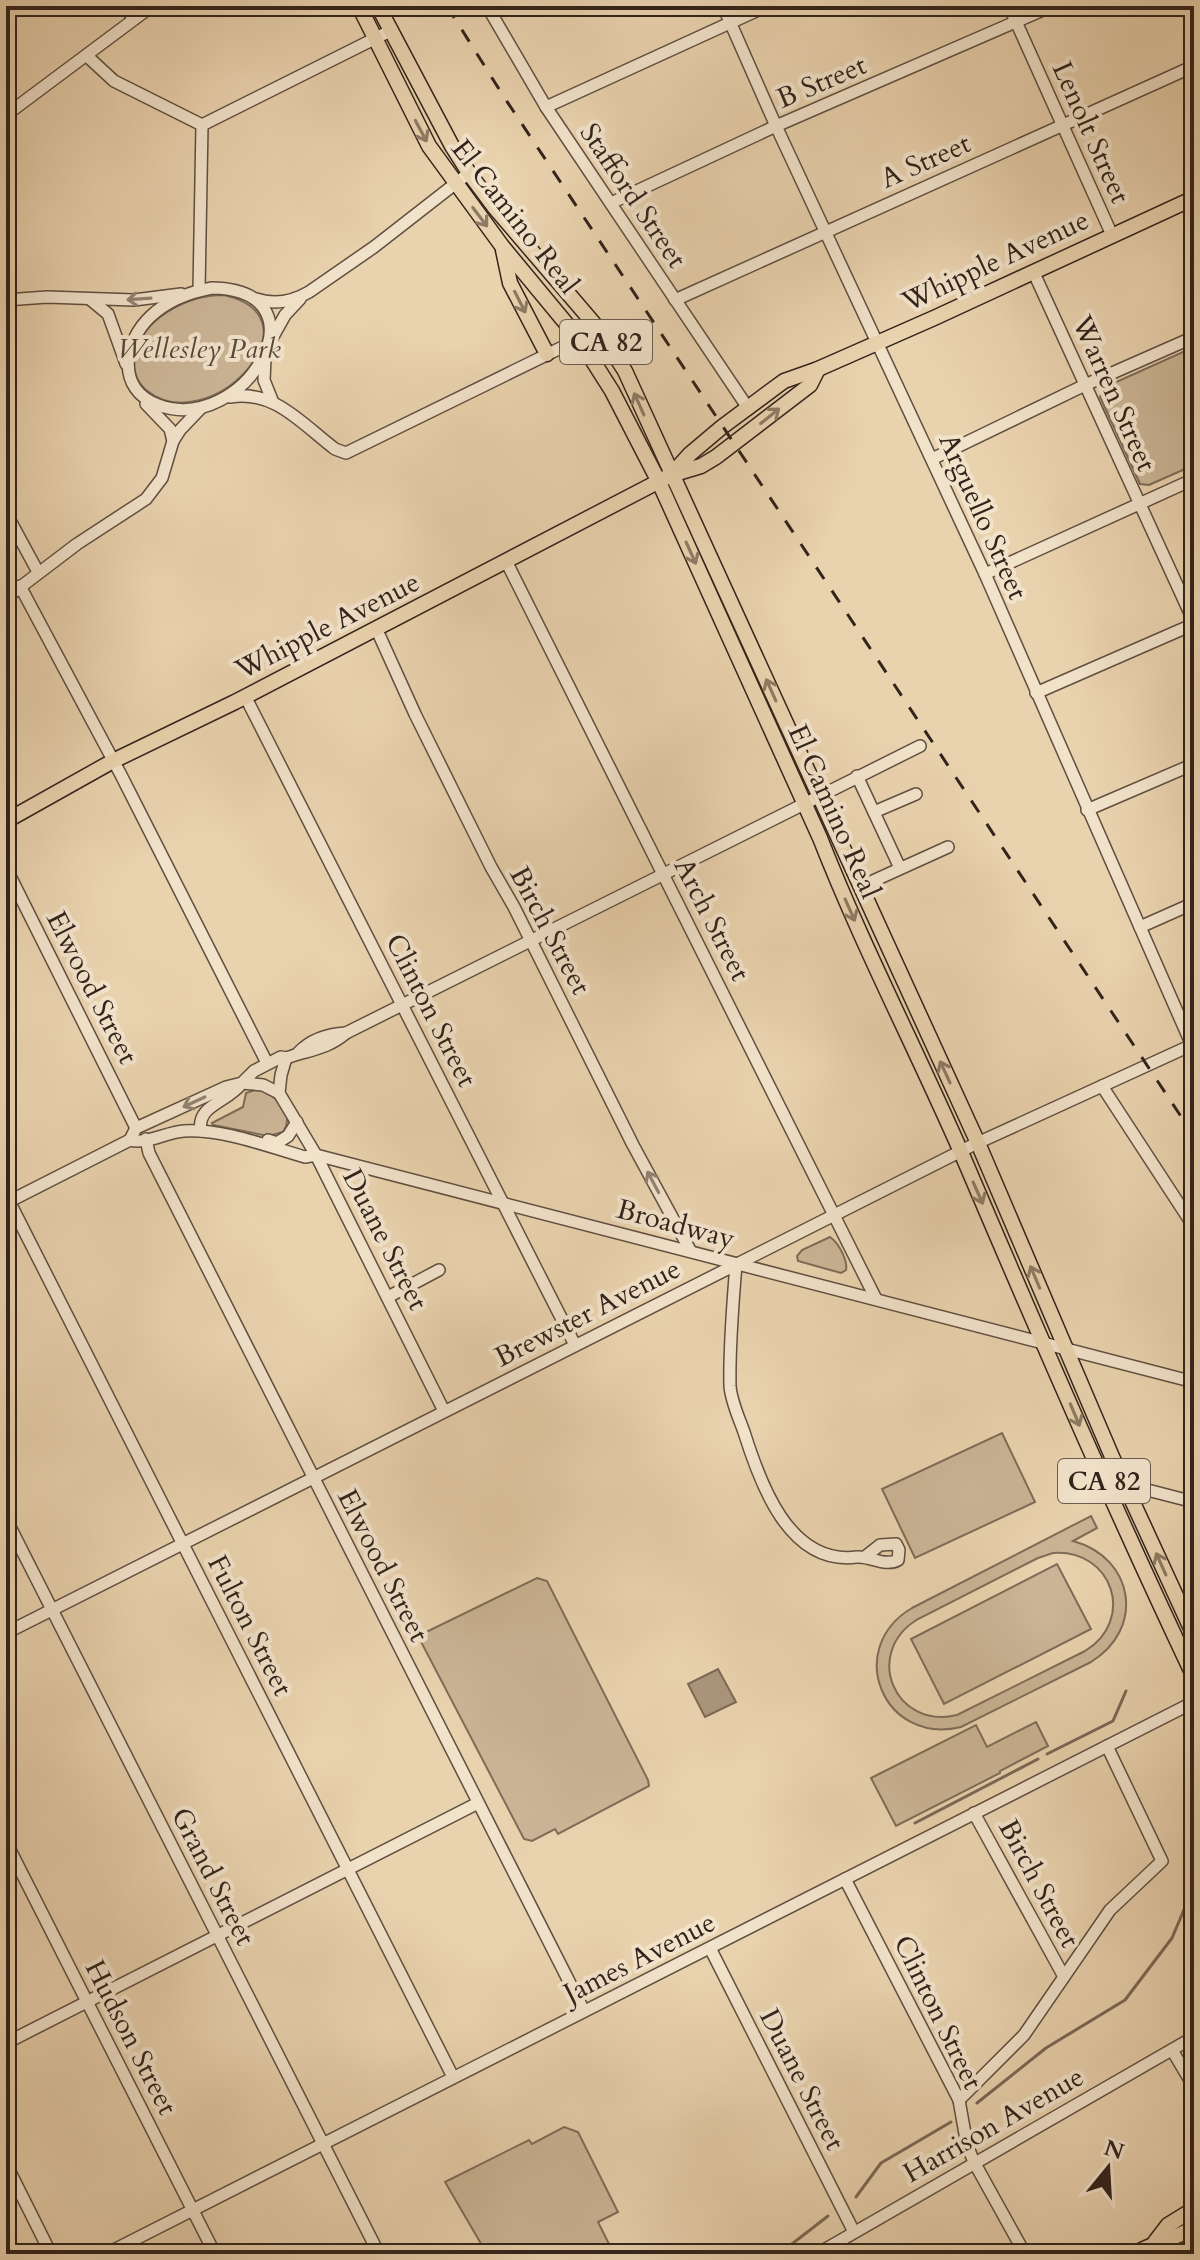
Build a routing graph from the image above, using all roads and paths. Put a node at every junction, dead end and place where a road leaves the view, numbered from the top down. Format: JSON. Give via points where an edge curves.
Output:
{"nodes":[{"id":1,"x":124,"y":6,"type":"edge"},
{"id":2,"x":152,"y":6,"type":"edge"},
{"id":3,"x":359,"y":6,"type":"edge"},
{"id":4,"x":378,"y":6,"type":"edge"},
{"id":5,"x":723,"y":6,"type":"edge"},
{"id":6,"x":767,"y":6,"type":"edge"},
{"id":7,"x":1009,"y":6,"type":"edge"},
{"id":8,"x":1052,"y":6,"type":"edge"},
{"id":9,"x":492,"y":7,"type":"edge"},
{"id":10,"x":134,"y":19,"type":"junction"},
{"id":11,"x":730,"y":22,"type":"junction"},
{"id":12,"x":1016,"y":22,"type":"junction"},
{"id":13,"x":390,"y":31,"type":"junction"},
{"id":14,"x":375,"y":38,"type":"junction"},
{"id":15,"x":87,"y":56,"type":"junction"},
{"id":16,"x":1194,"y":66,"type":"edge"},
{"id":17,"x":546,"y":107,"type":"junction"},
{"id":18,"x":6,"y":115,"type":"edge"},
{"id":19,"x":1062,"y":124,"type":"junction"},
{"id":20,"x":202,"y":125,"type":"junction"},
{"id":21,"x":776,"y":126,"type":"junction"},
{"id":22,"x":469,"y":173,"type":"junction"},
{"id":23,"x":455,"y":184,"type":"junction"},
{"id":24,"x":1193,"y":201,"type":"edge"},
{"id":25,"x":611,"y":203,"type":"junction"},
{"id":26,"x":825,"y":232,"type":"junction"},
{"id":27,"x":1112,"y":235,"type":"junction"},
{"id":28,"x":502,"y":246,"type":"junction"},
{"id":29,"x":1033,"y":271,"type":"junction"},
{"id":30,"x":197,"y":291,"type":"junction"},
{"id":31,"x":309,"y":292,"type":"junction"},
{"id":32,"x":248,"y":296,"type":"junction"},
{"id":33,"x":83,"y":298,"type":"junction"},
{"id":34,"x":6,"y":300,"type":"edge"},
{"id":35,"x":675,"y":300,"type":"junction"},
{"id":36,"x":1194,"y":337,"type":"edge"},
{"id":37,"x":579,"y":339,"type":"junction"},
{"id":38,"x":876,"y":343,"type":"junction"},
{"id":39,"x":268,"y":350,"type":"junction"},
{"id":40,"x":547,"y":354,"type":"junction"},
{"id":41,"x":818,"y":369,"type":"junction"},
{"id":42,"x":129,"y":374,"type":"junction"},
{"id":43,"x":1085,"y":385,"type":"junction"},
{"id":44,"x":219,"y":399,"type":"junction"},
{"id":45,"x":272,"y":400,"type":"junction"},
{"id":46,"x":206,"y":405,"type":"junction"},
{"id":47,"x":748,"y":408,"type":"junction"},
{"id":48,"x":173,"y":441,"type":"junction"},
{"id":49,"x":932,"y":459,"type":"junction"},
{"id":50,"x":665,"y":478,"type":"junction"},
{"id":51,"x":1194,"y":479,"type":"edge"},
{"id":52,"x":1139,"y":505,"type":"junction"},
{"id":53,"x":6,"y":513,"type":"edge"},
{"id":54,"x":506,"y":561,"type":"junction"},
{"id":55,"x":38,"y":572,"type":"junction"},
{"id":56,"x":985,"y":574,"type":"junction"},
{"id":57,"x":20,"y":586,"type":"junction"},
{"id":58,"x":6,"y":598,"type":"edge"},
{"id":59,"x":1194,"y":623,"type":"edge"},
{"id":60,"x":376,"y":628,"type":"junction"},
{"id":61,"x":1036,"y":693,"type":"junction"},
{"id":62,"x":245,"y":696,"type":"junction"},
{"id":63,"x":920,"y":746,"type":"dead end"},
{"id":64,"x":113,"y":761,"type":"junction"},
{"id":65,"x":1194,"y":764,"type":"edge"},
{"id":66,"x":857,"y":776,"type":"junction"},
{"id":67,"x":916,"y":794,"type":"dead end"},
{"id":68,"x":818,"y":795,"type":"junction"},
{"id":69,"x":803,"y":802,"type":"junction"},
{"id":70,"x":1087,"y":810,"type":"junction"},
{"id":71,"x":874,"y":812,"type":"junction"},
{"id":72,"x":6,"y":821,"type":"edge"},
{"id":73,"x":948,"y":847,"type":"dead end"},
{"id":74,"x":6,"y":868,"type":"edge"},
{"id":75,"x":900,"y":868,"type":"junction"},
{"id":76,"x":663,"y":873,"type":"junction"},
{"id":77,"x":873,"y":881,"type":"dead end"},
{"id":78,"x":1194,"y":903,"type":"edge"},
{"id":79,"x":1140,"y":927,"type":"junction"},
{"id":80,"x":531,"y":940,"type":"junction"},
{"id":81,"x":403,"y":1004,"type":"junction"},
{"id":82,"x":1193,"y":1046,"type":"edge"},
{"id":83,"x":292,"y":1056,"type":"junction"},
{"id":84,"x":267,"y":1063,"type":"junction"},
{"id":85,"x":242,"y":1083,"type":"junction"},
{"id":86,"x":1102,"y":1086,"type":"junction"},
{"id":87,"x":279,"y":1093,"type":"junction"},
{"id":88,"x":170,"y":1113,"type":"junction"},
{"id":89,"x":297,"y":1122,"type":"junction"},
{"id":90,"x":136,"y":1128,"type":"junction"},
{"id":91,"x":201,"y":1131,"type":"junction"},
{"id":92,"x":146,"y":1139,"type":"junction"},
{"id":93,"x":241,"y":1139,"type":"junction"},
{"id":94,"x":130,"y":1140,"type":"junction"},
{"id":95,"x":978,"y":1143,"type":"junction"},
{"id":96,"x":960,"y":1152,"type":"junction"},
{"id":97,"x":316,"y":1155,"type":"junction"},
{"id":98,"x":7,"y":1200,"type":"edge"},
{"id":99,"x":502,"y":1203,"type":"junction"},
{"id":100,"x":835,"y":1214,"type":"junction"},
{"id":101,"x":1194,"y":1227,"type":"edge"},
{"id":102,"x":690,"y":1250,"type":"junction"},
{"id":103,"x":736,"y":1264,"type":"junction"},
{"id":104,"x":439,"y":1270,"type":"dead end"},
{"id":105,"x":388,"y":1297,"type":"junction"},
{"id":106,"x":876,"y":1299,"type":"junction"},
{"id":107,"x":1044,"y":1343,"type":"junction"},
{"id":108,"x":575,"y":1345,"type":"junction"},
{"id":109,"x":1065,"y":1349,"type":"junction"},
{"id":110,"x":1194,"y":1382,"type":"edge"},
{"id":111,"x":444,"y":1411,"type":"junction"},
{"id":112,"x":312,"y":1477,"type":"junction"},
{"id":113,"x":1124,"y":1484,"type":"junction"},
{"id":114,"x":1194,"y":1502,"type":"edge"},
{"id":115,"x":6,"y":1519,"type":"edge"},
{"id":116,"x":182,"y":1543,"type":"junction"},
{"id":117,"x":866,"y":1556,"type":"dead end"},
{"id":118,"x":52,"y":1610,"type":"junction"},
{"id":119,"x":6,"y":1633,"type":"edge"},
{"id":120,"x":1194,"y":1635,"type":"edge"},
{"id":121,"x":1194,"y":1677,"type":"edge"},
{"id":122,"x":1194,"y":1702,"type":"edge"},
{"id":123,"x":1107,"y":1746,"type":"junction"},
{"id":124,"x":478,"y":1803,"type":"junction"},
{"id":125,"x":974,"y":1813,"type":"junction"},
{"id":126,"x":6,"y":1842,"type":"edge"},
{"id":127,"x":348,"y":1869,"type":"junction"},
{"id":128,"x":845,"y":1879,"type":"junction"},
{"id":129,"x":217,"y":1935,"type":"junction"},
{"id":130,"x":710,"y":1948,"type":"junction"},
{"id":131,"x":1063,"y":1975,"type":"junction"},
{"id":132,"x":87,"y":2002,"type":"junction"},
{"id":133,"x":584,"y":2011,"type":"junction"},
{"id":134,"x":1194,"y":2037,"type":"edge"},
{"id":135,"x":6,"y":2043,"type":"edge"},
{"id":136,"x":1172,"y":2050,"type":"junction"},
{"id":137,"x":453,"y":2077,"type":"junction"},
{"id":138,"x":1194,"y":2087,"type":"edge"},
{"id":139,"x":959,"y":2100,"type":"junction"},
{"id":140,"x":323,"y":2143,"type":"junction"},
{"id":141,"x":974,"y":2162,"type":"junction"},
{"id":142,"x":6,"y":2164,"type":"edge"},
{"id":143,"x":192,"y":2209,"type":"junction"},
{"id":144,"x":1194,"y":2209,"type":"edge"},
{"id":145,"x":1194,"y":2228,"type":"edge"},
{"id":146,"x":854,"y":2232,"type":"junction"},
{"id":147,"x":1155,"y":2242,"type":"junction"},
{"id":148,"x":51,"y":2254,"type":"edge"},
{"id":149,"x":106,"y":2254,"type":"edge"},
{"id":150,"x":215,"y":2254,"type":"edge"},
{"id":151,"x":379,"y":2254,"type":"edge"},
{"id":152,"x":817,"y":2254,"type":"edge"},
{"id":153,"x":1025,"y":2254,"type":"edge"},
{"id":154,"x":1134,"y":2254,"type":"edge"}],
"edges":[{"from":1,"to":10,"type":"street"},
{"from":2,"to":10,"type":"street"},
{"from":3,"to":14,"type":"main road","name":"El Camino Real","number":"CA 82"},
{"from":4,"to":13,"type":"main road","name":"El Camino Real","number":"CA 82"},
{"from":5,"to":11,"type":"street","name":"Arguello Street"},
{"from":6,"to":11,"type":"street"},
{"from":7,"to":12,"type":"street","name":"Lenolt Street"},
{"from":8,"to":12,"type":"street","name":"B Street"},
{"from":9,"to":17,"type":"street","name":"Stafford Street"},
{"from":10,"to":15,"type":"street"},
{"from":11,"to":17,"type":"street"},
{"from":11,"to":21,"type":"street","name":"Arguello Street"},
{"from":12,"to":19,"type":"street","name":"Lenolt Street"},
{"from":12,"to":21,"type":"street","name":"B Street"},
{"from":13,"to":14,"type":"street"},
{"from":13,"to":22,"type":"main road","name":"El Camino Real","number":"CA 82"},
{"from":14,"to":20,"type":"street"},
{"from":14,"to":23,"type":"main road","name":"El Camino Real","number":"CA 82","one_way":true,"via":[[429,146]]},
{"from":15,"to":18,"type":"street"},
{"from":15,"to":20,"type":"street","via":[[114,81]]},
{"from":16,"to":19,"type":"street","name":"A Street"},
{"from":17,"to":25,"type":"street","name":"Stafford Street"},
{"from":19,"to":26,"type":"street","name":"A Street"},
{"from":19,"to":27,"type":"street","name":"Lenolt Street"},
{"from":20,"to":30,"type":"street"},
{"from":21,"to":25,"type":"street","name":"B Street"},
{"from":21,"to":26,"type":"street","name":"Arguello Street"},
{"from":22,"to":23,"type":"street"},
{"from":50,"to":22,"type":"main road","name":"El Camino Real","number":"CA 82","one_way":true,"via":[[625,371],[596,326]]},
{"from":23,"to":28,"type":"main road","name":"El Camino Real","number":"CA 82","one_way":true},
{"from":23,"to":31,"type":"street"},
{"from":24,"to":27,"type":"main road","name":"Whipple Avenue"},
{"from":25,"to":35,"type":"street","name":"Stafford Street"},
{"from":26,"to":35,"type":"street","name":"A Street"},
{"from":26,"to":38,"type":"street","name":"Arguello Street"},
{"from":27,"to":29,"type":"main road","name":"Whipple Avenue"},
{"from":28,"to":37,"type":"main road","name":"El Camino Real","number":"CA 82"},
{"from":28,"to":40,"type":"main road","one_way":true,"via":[[510,283]]},
{"from":29,"to":38,"type":"main road","name":"Whipple Avenue"},
{"from":29,"to":43,"type":"street","name":"Warren Street"},
{"from":30,"to":32,"type":"street","via":[[224,288]]},
{"from":30,"to":33,"type":"street","one_way":true,"via":[[148,299]]},
{"from":30,"to":42,"type":"street","via":[[143,324],[131,345]]},
{"from":31,"to":32,"type":"street","via":[[279,303]]},
{"from":31,"to":39,"type":"street","via":[[285,315]]},
{"from":32,"to":39,"type":"street","via":[[269,321]]},
{"from":33,"to":34,"type":"street"},
{"from":33,"to":42,"type":"street","via":[[108,314]]},
{"from":35,"to":47,"type":"street","name":"Stafford Street"},
{"from":36,"to":43,"type":"street"},
{"from":37,"to":40,"type":"street"},
{"from":37,"to":50,"type":"main road","name":"El Camino Real","number":"CA 82"},
{"from":38,"to":41,"type":"main road","name":"Whipple Avenue"},
{"from":38,"to":49,"type":"street","name":"Arguello Street"},
{"from":39,"to":44,"type":"street","via":[[252,376]]},
{"from":39,"to":45,"type":"street","via":[[264,380]]},
{"from":40,"to":45,"type":"street","via":[[346,453]]},
{"from":41,"to":47,"type":"main road","name":"Whipple Avenue","via":[[784,381]]},
{"from":50,"to":41,"type":"main road","name":"Whipple Avenue","one_way":true,"via":[[701,466],[734,445],[810,385]]},
{"from":42,"to":46,"type":"street","via":[[136,390],[155,404],[180,409]]},
{"from":42,"to":48,"type":"street","via":[[138,394],[170,429]]},
{"from":43,"to":49,"type":"street"},
{"from":43,"to":52,"type":"street","name":"Warren Street"},
{"from":44,"to":45,"type":"street","via":[[244,395]]},
{"from":44,"to":46,"type":"street"},
{"from":46,"to":48,"type":"street"},
{"from":47,"to":50,"type":"main road","name":"Whipple Avenue"},
{"from":48,"to":55,"type":"street","via":[[162,478],[146,499]]},
{"from":49,"to":56,"type":"street","name":"Arguello Street"},
{"from":50,"to":54,"type":"main road","name":"Whipple Avenue"},
{"from":68,"to":50,"type":"main road","name":"El Camino Real","number":"CA 82","one_way":true},
{"from":50,"to":69,"type":"main road","name":"El Camino Real","number":"CA 82","one_way":true},
{"from":51,"to":52,"type":"street"},
{"from":52,"to":56,"type":"street"},
{"from":52,"to":59,"type":"street","name":"Warren Street"},
{"from":53,"to":55,"type":"street"},
{"from":54,"to":60,"type":"main road","name":"Whipple Avenue"},
{"from":54,"to":76,"type":"street","name":"Arch Street"},
{"from":55,"to":57,"type":"street"},
{"from":56,"to":61,"type":"street","name":"Arguello Street"},
{"from":57,"to":58,"type":"street"},
{"from":57,"to":64,"type":"street"},
{"from":59,"to":61,"type":"street"},
{"from":60,"to":62,"type":"main road","name":"Whipple Avenue"},
{"from":60,"to":80,"type":"street","name":"Birch Street"},
{"from":61,"to":70,"type":"street","name":"Arguello Street"},
{"from":62,"to":64,"type":"main road","name":"Whipple Avenue"},
{"from":62,"to":81,"type":"street","name":"Clinton Street"},
{"from":63,"to":66,"type":"street"},
{"from":64,"to":72,"type":"main road","name":"Whipple Avenue"},
{"from":64,"to":84,"type":"street"},
{"from":65,"to":70,"type":"street"},
{"from":66,"to":68,"type":"street"},
{"from":66,"to":71,"type":"street"},
{"from":67,"to":71,"type":"street"},
{"from":68,"to":69,"type":"street"},
{"from":95,"to":68,"type":"main road","name":"El Camino Real","number":"CA 82","one_way":true},
{"from":69,"to":76,"type":"street"},
{"from":69,"to":96,"type":"main road","name":"El Camino Real","number":"CA 82","one_way":true},
{"from":70,"to":79,"type":"street","name":"Arguello Street"},
{"from":71,"to":75,"type":"street"},
{"from":73,"to":75,"type":"street"},
{"from":74,"to":90,"type":"street","name":"Elwood Street"},
{"from":75,"to":77,"type":"street"},
{"from":76,"to":80,"type":"street"},
{"from":76,"to":100,"type":"street","name":"Arch Street"},
{"from":78,"to":79,"type":"street"},
{"from":79,"to":82,"type":"street","name":"Arguello Street"},
{"from":80,"to":81,"type":"street"},
{"from":102,"to":80,"type":"street","name":"Birch Street","one_way":true},
{"from":81,"to":83,"type":"street","via":[[346,1033],[307,1044]]},
{"from":81,"to":99,"type":"street","name":"Clinton Street"},
{"from":82,"to":86,"type":"street","name":"Brewster Avenue"},
{"from":83,"to":84,"type":"street"},
{"from":83,"to":87,"type":"street","via":[[281,1075]]},
{"from":84,"to":85,"type":"street"},
{"from":85,"to":87,"type":"street"},
{"from":85,"to":88,"type":"street","one_way":true},
{"from":85,"to":91,"type":"street","via":[[204,1111]]},
{"from":86,"to":95,"type":"street","name":"Brewster Avenue"},
{"from":86,"to":101,"type":"street"},
{"from":87,"to":89,"type":"street","name":"Duane Street"},
{"from":88,"to":90,"type":"street"},
{"from":88,"to":92,"type":"street"},
{"from":89,"to":93,"type":"street","via":[[277,1143],[248,1135]]},
{"from":89,"to":97,"type":"street","name":"Duane Street"},
{"from":90,"to":94,"type":"street"},
{"from":91,"to":92,"type":"street","name":"Broadway"},
{"from":91,"to":93,"type":"street","name":"Broadway"},
{"from":92,"to":94,"type":"street","name":"Broadway"},
{"from":92,"to":112,"type":"street","name":"Elwood Street"},
{"from":93,"to":97,"type":"street","name":"Broadway","via":[[305,1157]]},
{"from":94,"to":98,"type":"street"},
{"from":95,"to":96,"type":"street","name":"Brewster Avenue"},
{"from":109,"to":95,"type":"main road","name":"El Camino Real","number":"CA 82","one_way":true},
{"from":96,"to":100,"type":"street","name":"Brewster Avenue"},
{"from":96,"to":107,"type":"main road","name":"El Camino Real","number":"CA 82","one_way":true},
{"from":97,"to":99,"type":"street","name":"Broadway"},
{"from":97,"to":105,"type":"street","name":"Duane Street"},
{"from":98,"to":116,"type":"street","name":"Fulton Street"},
{"from":99,"to":102,"type":"street","name":"Broadway"},
{"from":99,"to":108,"type":"street","name":"Clinton Street"},
{"from":100,"to":103,"type":"street","name":"Brewster Avenue"},
{"from":100,"to":106,"type":"street","name":"Arch Street"},
{"from":102,"to":103,"type":"street","name":"Broadway"},
{"from":103,"to":106,"type":"street","name":"Broadway"},
{"from":103,"to":108,"type":"street","name":"Brewster Avenue"},
{"from":103,"to":117,"type":"street","via":[[730,1385],[758,1471],[779,1515],[800,1538],[833,1555]]},
{"from":104,"to":105,"type":"street"},
{"from":105,"to":111,"type":"street","name":"Duane Street"},
{"from":106,"to":107,"type":"street","name":"Broadway"},
{"from":107,"to":109,"type":"street","name":"Broadway"},
{"from":107,"to":121,"type":"main road","name":"El Camino Real","number":"CA 82","one_way":true},
{"from":108,"to":111,"type":"street","name":"Brewster Avenue"},
{"from":109,"to":110,"type":"street","name":"Broadway"},
{"from":109,"to":113,"type":"main road","name":"El Camino Real","number":"CA 82"},
{"from":111,"to":112,"type":"street","name":"Brewster Avenue"},
{"from":112,"to":116,"type":"street","name":"Brewster Avenue"},
{"from":112,"to":124,"type":"street","name":"Elwood Street"},
{"from":113,"to":114,"type":"street"},
{"from":120,"to":113,"type":"main road","name":"El Camino Real","number":"CA 82","one_way":true},
{"from":115,"to":118,"type":"street","name":"Grand Street"},
{"from":116,"to":118,"type":"street","name":"Brewster Avenue"},
{"from":116,"to":127,"type":"street","name":"Fulton Street"},
{"from":118,"to":119,"type":"street","name":"Brewster Avenue"},
{"from":118,"to":129,"type":"street","name":"Grand Street"},
{"from":122,"to":123,"type":"street","name":"James Avenue"},
{"from":123,"to":125,"type":"street","name":"James Avenue"},
{"from":123,"to":131,"type":"street","via":[[1162,1861],[1110,1910]]},
{"from":124,"to":127,"type":"street"},
{"from":124,"to":133,"type":"street","name":"Elwood Street"},
{"from":125,"to":128,"type":"street","name":"James Avenue"},
{"from":125,"to":131,"type":"street","name":"Birch Street"},
{"from":126,"to":132,"type":"street","name":"Hudson Street"},
{"from":127,"to":129,"type":"street"},
{"from":127,"to":137,"type":"street","name":"Fulton Street"},
{"from":128,"to":130,"type":"street","name":"James Avenue"},
{"from":128,"to":139,"type":"street","name":"Clinton Street"},
{"from":129,"to":132,"type":"street"},
{"from":129,"to":140,"type":"street","name":"Grand Street"},
{"from":130,"to":133,"type":"street","name":"James Avenue"},
{"from":130,"to":146,"type":"street","name":"Duane Street"},
{"from":131,"to":139,"type":"street","via":[[1024,2035]]},
{"from":132,"to":135,"type":"street"},
{"from":132,"to":143,"type":"street","name":"Hudson Street"},
{"from":133,"to":137,"type":"street","name":"James Avenue"},
{"from":134,"to":136,"type":"street","name":"Harrison Avenue"},
{"from":136,"to":138,"type":"street"},
{"from":136,"to":141,"type":"street","name":"Harrison Avenue"},
{"from":137,"to":140,"type":"street","name":"James Avenue"},
{"from":139,"to":141,"type":"street","name":"Clinton Street"},
{"from":140,"to":143,"type":"street","name":"James Avenue"},
{"from":140,"to":151,"type":"street","name":"Grand Street"},
{"from":141,"to":146,"type":"street","name":"Harrison Avenue"},
{"from":141,"to":153,"type":"street","name":"Clinton Street"},
{"from":142,"to":148,"type":"street"},
{"from":143,"to":149,"type":"street","name":"James Avenue"},
{"from":143,"to":150,"type":"street","name":"Hudson Street"},
{"from":144,"to":147,"type":"main road","via":[[1168,2225]]},
{"from":145,"to":147,"type":"main road"},
{"from":146,"to":152,"type":"street","name":"Harrison Avenue"},
{"from":147,"to":154,"type":"main road"}]}
